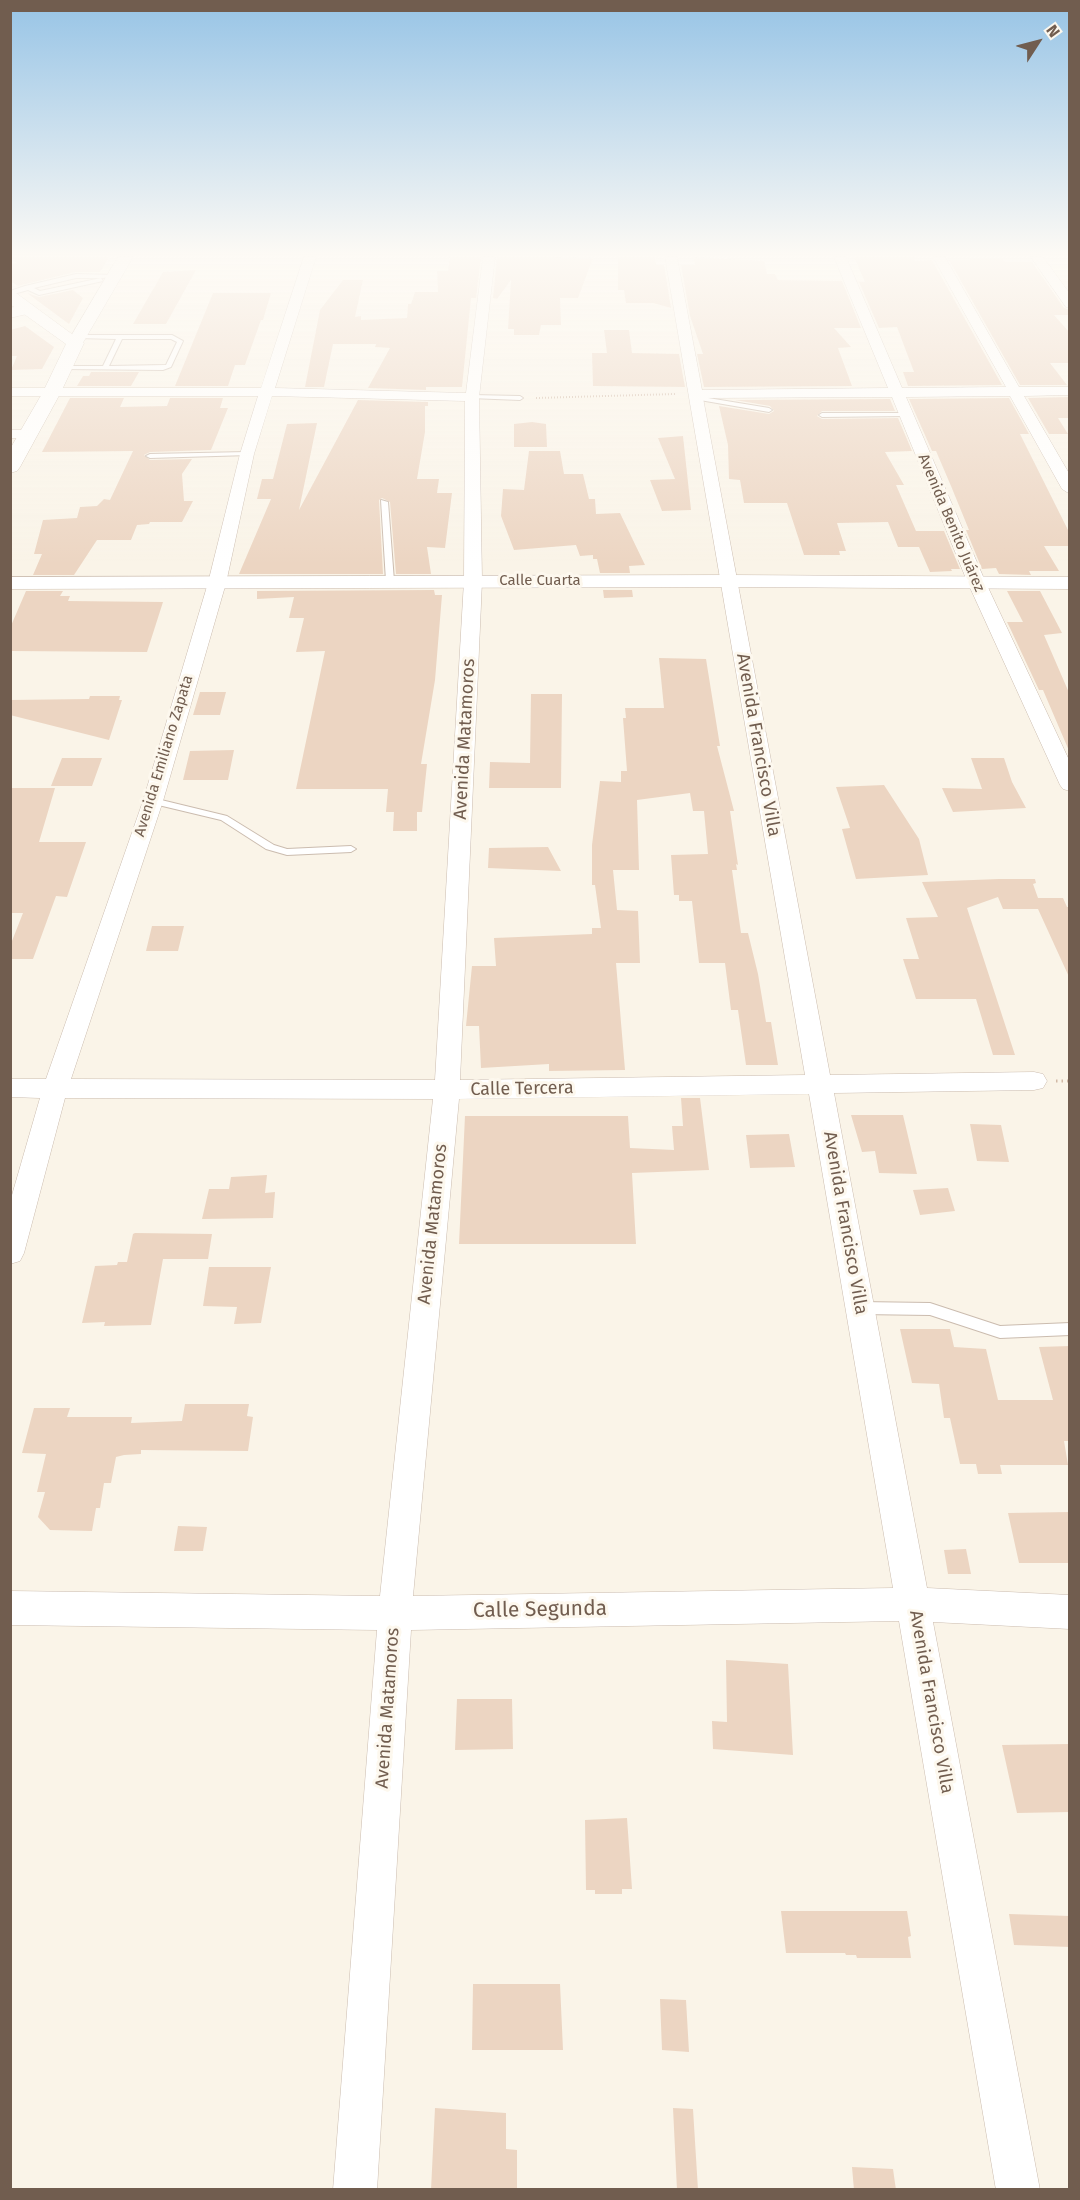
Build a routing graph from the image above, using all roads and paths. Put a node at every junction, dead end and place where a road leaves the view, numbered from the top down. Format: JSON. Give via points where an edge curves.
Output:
{"nodes":[{"id":1,"x":67,"y":360,"type":"edge"},
{"id":2,"x":109,"y":360,"type":"edge"},
{"id":3,"x":171,"y":360,"type":"edge"},
{"id":4,"x":278,"y":360,"type":"edge"},
{"id":5,"x":477,"y":360,"type":"edge"},
{"id":6,"x":689,"y":360,"type":"edge"},
{"id":7,"x":882,"y":360,"type":"edge"},
{"id":8,"x":997,"y":360,"type":"edge"},
{"id":9,"x":63,"y":368,"type":"junction"},
{"id":10,"x":105,"y":368,"type":"junction"},
{"id":11,"x":895,"y":391,"type":"junction"},
{"id":12,"x":1070,"y":391,"type":"edge"},
{"id":13,"x":10,"y":392,"type":"edge"},
{"id":14,"x":52,"y":392,"type":"junction"},
{"id":15,"x":268,"y":392,"type":"junction"},
{"id":16,"x":1015,"y":392,"type":"junction"},
{"id":17,"x":696,"y":396,"type":"junction"},
{"id":18,"x":472,"y":397,"type":"junction"},
{"id":19,"x":520,"y":398,"type":"joint"},
{"id":20,"x":769,"y":410,"type":"dead end"},
{"id":21,"x":822,"y":415,"type":"dead end"},
{"id":22,"x":905,"y":415,"type":"junction"},
{"id":23,"x":19,"y":434,"type":"edge"},
{"id":24,"x":248,"y":454,"type":"junction"},
{"id":25,"x":150,"y":456,"type":"dead end"},
{"id":26,"x":10,"y":467,"type":"edge"},
{"id":27,"x":1070,"y":489,"type":"edge"},
{"id":28,"x":384,"y":502,"type":"dead end"},
{"id":29,"x":390,"y":581,"type":"junction"},
{"id":30,"x":473,"y":581,"type":"junction"},
{"id":31,"x":729,"y":581,"type":"junction"},
{"id":32,"x":976,"y":581,"type":"junction"},
{"id":33,"x":217,"y":583,"type":"junction"},
{"id":34,"x":1070,"y":583,"type":"edge"},
{"id":35,"x":11,"y":585,"type":"edge"},
{"id":36,"x":1070,"y":785,"type":"edge"},
{"id":37,"x":153,"y":801,"type":"junction"},
{"id":38,"x":351,"y":849,"type":"dead end"},
{"id":39,"x":1034,"y":1081,"type":"dead end"},
{"id":40,"x":819,"y":1084,"type":"junction"},
{"id":41,"x":10,"y":1088,"type":"edge"},
{"id":42,"x":55,"y":1089,"type":"junction"},
{"id":43,"x":447,"y":1090,"type":"junction"},
{"id":44,"x":10,"y":1253,"type":"edge"},
{"id":45,"x":860,"y":1308,"type":"junction"},
{"id":46,"x":1070,"y":1329,"type":"edge"},
{"id":47,"x":913,"y":1604,"type":"junction"},
{"id":48,"x":10,"y":1608,"type":"edge"},
{"id":49,"x":1070,"y":1612,"type":"edge"},
{"id":50,"x":395,"y":1613,"type":"junction"},
{"id":51,"x":355,"y":2190,"type":"edge"},
{"id":52,"x":1018,"y":2190,"type":"edge"}],
"edges":[{"from":1,"to":9,"type":"main road"},
{"from":2,"to":10,"type":"lane"},
{"from":3,"to":10,"type":"lane","via":[[167,367]]},
{"from":4,"to":15,"type":"street","name":"Avenida Emiliano Zapata"},
{"from":5,"to":18,"type":"street","name":"Avenida Matamoros"},
{"from":6,"to":17,"type":"street","name":"Avenida Francisco Villa"},
{"from":7,"to":11,"type":"street","name":"Avenida Benito Juárez"},
{"from":8,"to":16,"type":"street"},
{"from":9,"to":10,"type":"lane"},
{"from":9,"to":14,"type":"main road"},
{"from":11,"to":16,"type":"street"},
{"from":11,"to":17,"type":"street"},
{"from":11,"to":22,"type":"street","name":"Avenida Benito Juárez"},
{"from":12,"to":16,"type":"street"},
{"from":13,"to":14,"type":"street"},
{"from":14,"to":15,"type":"street"},
{"from":14,"to":23,"type":"main road"},
{"from":15,"to":18,"type":"street"},
{"from":15,"to":24,"type":"street","name":"Avenida Emiliano Zapata"},
{"from":16,"to":27,"type":"street"},
{"from":17,"to":19,"type":"path"},
{"from":17,"to":20,"type":"lane","via":[[742,408]]},
{"from":17,"to":31,"type":"street","name":"Avenida Francisco Villa"},
{"from":18,"to":19,"type":"lane"},
{"from":18,"to":30,"type":"street","name":"Avenida Matamoros"},
{"from":21,"to":22,"type":"lane"},
{"from":22,"to":32,"type":"street","name":"Avenida Benito Juárez"},
{"from":23,"to":26,"type":"main road"},
{"from":24,"to":25,"type":"lane"},
{"from":24,"to":33,"type":"street","name":"Avenida Emiliano Zapata"},
{"from":28,"to":29,"type":"lane"},
{"from":29,"to":30,"type":"street","name":"Calle Cuarta"},
{"from":29,"to":33,"type":"street","name":"Calle Cuarta"},
{"from":30,"to":31,"type":"street","name":"Calle Cuarta"},
{"from":30,"to":43,"type":"street","name":"Avenida Matamoros"},
{"from":31,"to":32,"type":"street","name":"Calle Cuarta"},
{"from":31,"to":40,"type":"street","name":"Avenida Francisco Villa"},
{"from":32,"to":34,"type":"street","name":"Calle Cuarta"},
{"from":32,"to":36,"type":"street","name":"Avenida Benito Juárez"},
{"from":33,"to":35,"type":"street","name":"Calle Cuarta"},
{"from":33,"to":37,"type":"street","name":"Avenida Emiliano Zapata"},
{"from":37,"to":38,"type":"lane","via":[[224,818],[270,847],[287,852]]},
{"from":37,"to":42,"type":"street","name":"Avenida Emiliano Zapata"},
{"from":39,"to":40,"type":"street","name":"Calle Tercera"},
{"from":40,"to":43,"type":"street","name":"Calle Tercera"},
{"from":40,"to":45,"type":"street","name":"Avenida Francisco Villa"},
{"from":41,"to":42,"type":"street","name":"Calle Tercera"},
{"from":42,"to":43,"type":"street","name":"Calle Tercera"},
{"from":42,"to":44,"type":"street","name":"Avenida Emiliano Zapata"},
{"from":43,"to":50,"type":"street","name":"Avenida Matamoros"},
{"from":45,"to":46,"type":"lane","via":[[930,1309],[1000,1332]]},
{"from":45,"to":47,"type":"street","name":"Avenida Francisco Villa"},
{"from":47,"to":49,"type":"street","name":"Calle Segunda"},
{"from":47,"to":50,"type":"street","name":"Calle Segunda"},
{"from":47,"to":52,"type":"street","name":"Avenida Francisco Villa"},
{"from":48,"to":50,"type":"street","name":"Calle Segunda"},
{"from":50,"to":51,"type":"street","name":"Avenida Matamoros"}]}
